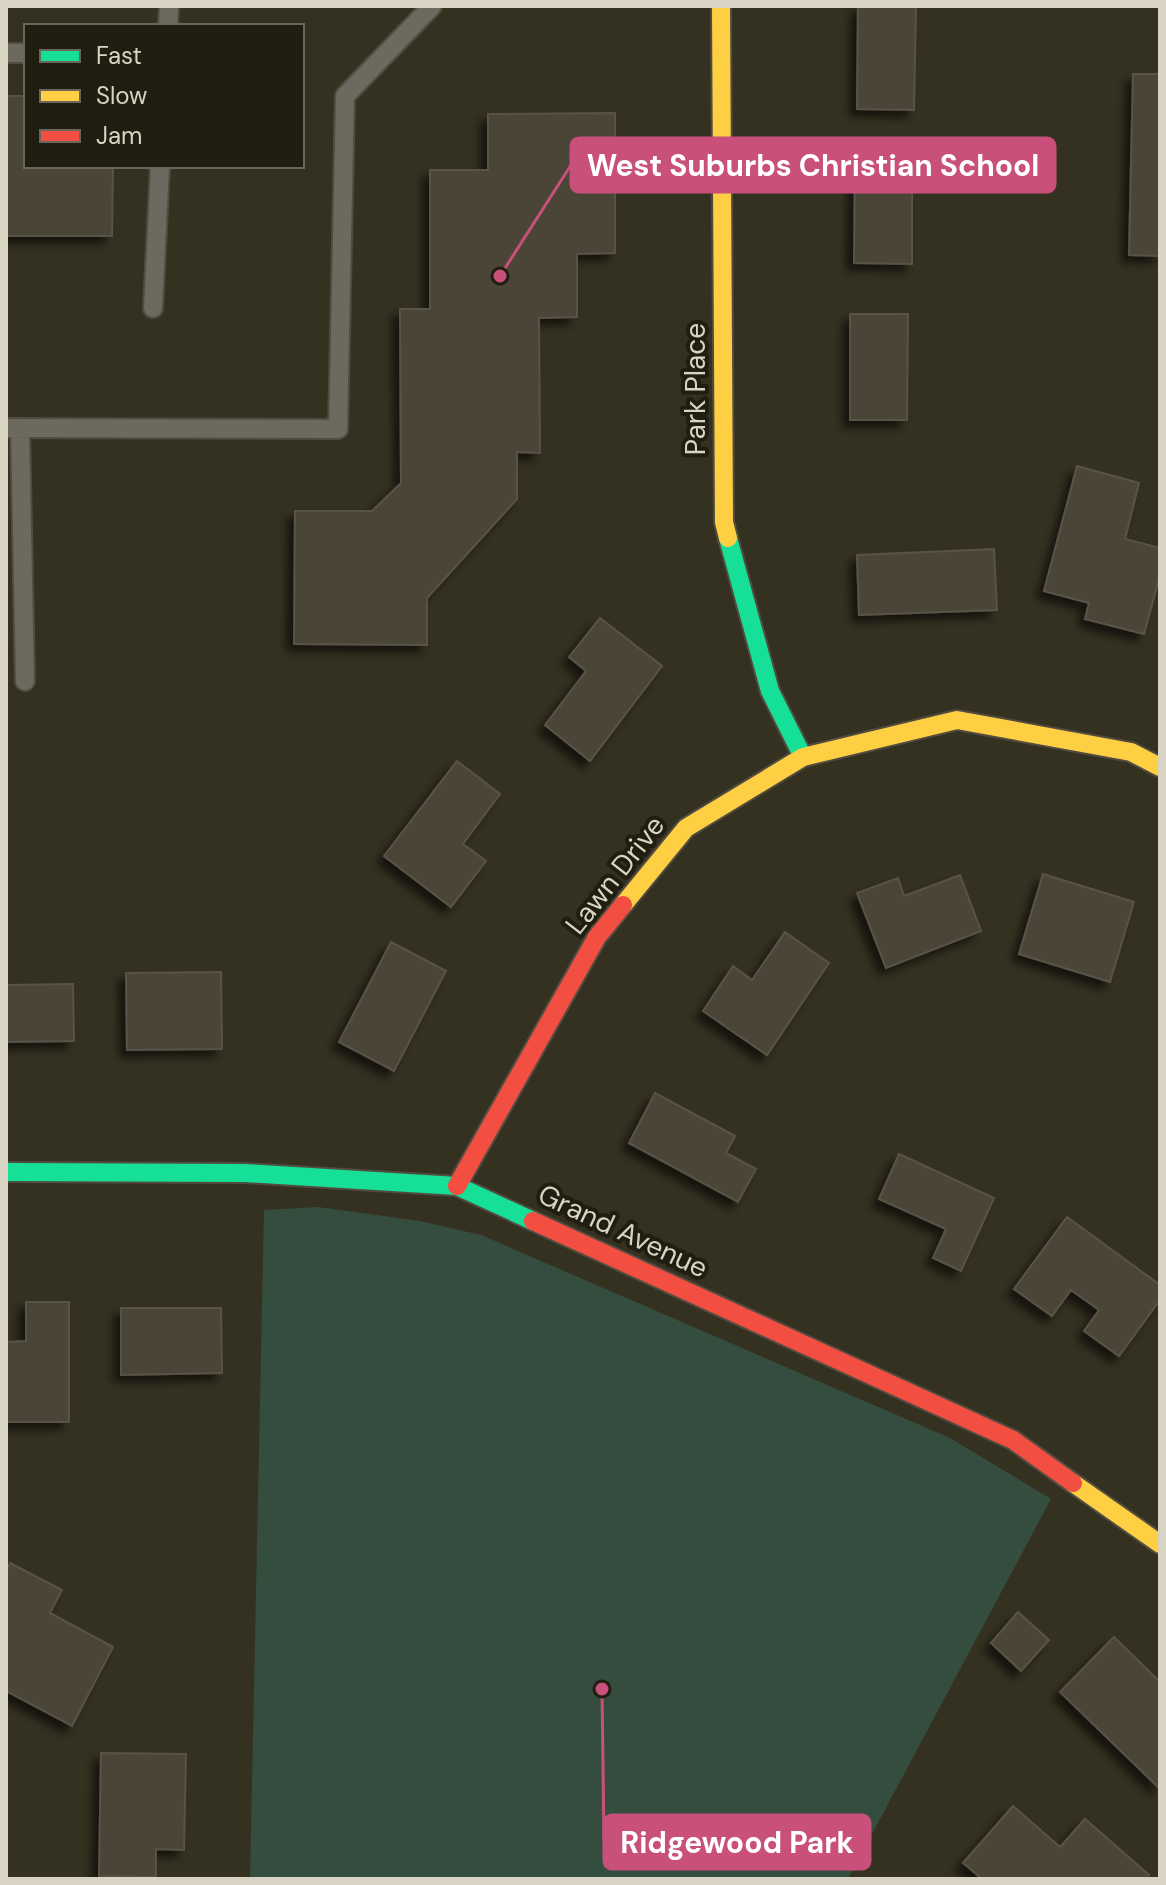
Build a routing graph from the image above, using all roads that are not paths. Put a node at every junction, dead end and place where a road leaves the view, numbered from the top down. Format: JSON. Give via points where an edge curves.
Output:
{"nodes":[{"id":1,"x":432,"y":6,"type":"edge"},
{"id":2,"x":721,"y":6,"type":"edge"},
{"id":3,"x":160,"y":168,"type":"edge"},
{"id":4,"x":153,"y":308,"type":"dead end"},
{"id":5,"x":13,"y":428,"type":"edge"},
{"id":6,"x":25,"y":681,"type":"dead end"},
{"id":7,"x":803,"y":757,"type":"junction"},
{"id":8,"x":1160,"y":767,"type":"edge"},
{"id":9,"x":6,"y":1172,"type":"edge"},
{"id":10,"x":457,"y":1186,"type":"junction"},
{"id":11,"x":1160,"y":1544,"type":"edge"}],
"edges":[{"from":1,"to":5,"type":"lane","via":[[345,96],[338,429]]},
{"from":2,"to":7,"type":"street","name":"Park Place","via":[[724,522],[770,691]]},
{"from":3,"to":4,"type":"lane"},
{"from":5,"to":6,"type":"lane"},
{"from":7,"to":8,"type":"street","name":"Lawn Drive","via":[[957,720],[1131,752]]},
{"from":7,"to":10,"type":"street","name":"Lawn Drive","via":[[686,828],[597,937]]},
{"from":9,"to":10,"type":"street","name":"Grand Avenue","via":[[245,1173]]},
{"from":10,"to":11,"type":"street","name":"Grand Avenue","via":[[1013,1440]]}]}
